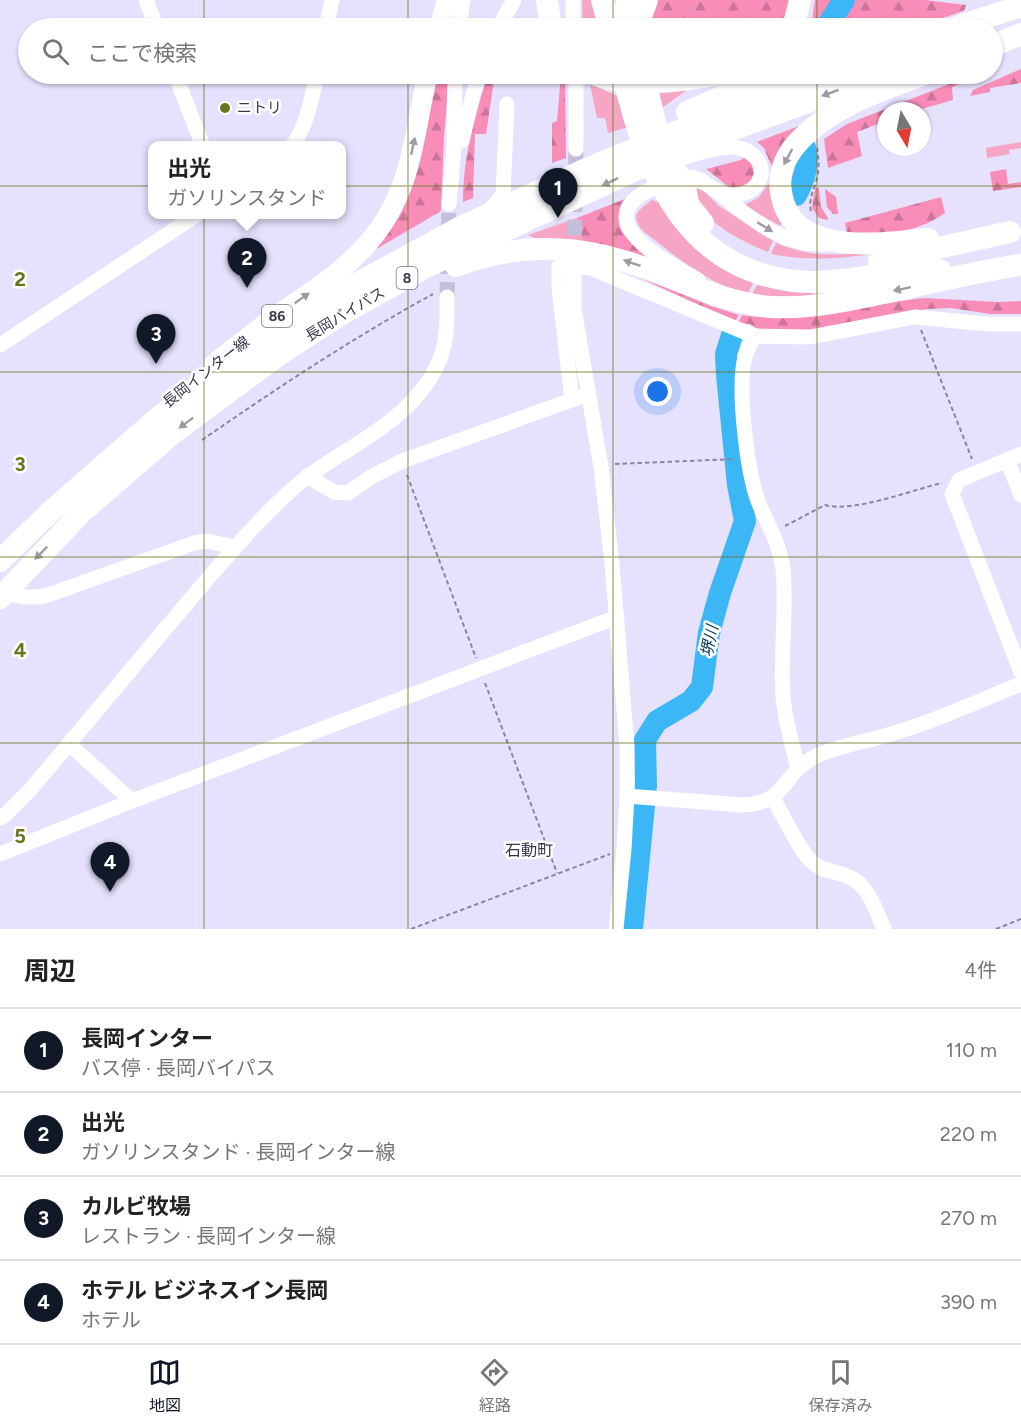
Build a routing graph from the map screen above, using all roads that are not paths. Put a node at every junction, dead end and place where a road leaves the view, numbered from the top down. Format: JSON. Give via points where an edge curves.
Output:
{"nodes":[{"id":1,"x":146,"y":0,"type":"edge"},
{"id":2,"x":332,"y":0,"type":"edge"},
{"id":3,"x":447,"y":0,"type":"edge"},
{"id":4,"x":463,"y":0,"type":"edge"},
{"id":5,"x":514,"y":0,"type":"edge"},
{"id":6,"x":547,"y":0,"type":"edge"},
{"id":7,"x":573,"y":0,"type":"edge"},
{"id":8,"x":602,"y":0,"type":"edge"},
{"id":9,"x":628,"y":0,"type":"edge"},
{"id":10,"x":640,"y":0,"type":"edge"},
{"id":11,"x":647,"y":0,"type":"edge"},
{"id":12,"x":800,"y":0,"type":"edge"},
{"id":13,"x":811,"y":0,"type":"edge"},
{"id":14,"x":1021,"y":6,"type":"edge"},
{"id":15,"x":153,"y":18,"type":"edge"},
{"id":16,"x":328,"y":18,"type":"edge"},
{"id":17,"x":442,"y":18,"type":"edge"},
{"id":18,"x":460,"y":18,"type":"edge"},
{"id":19,"x":504,"y":18,"type":"edge"},
{"id":20,"x":548,"y":18,"type":"edge"},
{"id":21,"x":573,"y":18,"type":"edge"},
{"id":22,"x":607,"y":18,"type":"edge"},
{"id":23,"x":624,"y":18,"type":"edge"},
{"id":24,"x":638,"y":18,"type":"edge"},
{"id":25,"x":641,"y":18,"type":"edge"},
{"id":26,"x":796,"y":18,"type":"edge"},
{"id":27,"x":807,"y":18,"type":"edge"},
{"id":28,"x":984,"y":18,"type":"edge"},
{"id":29,"x":1021,"y":27,"type":"edge"},
{"id":30,"x":1003,"y":33,"type":"edge"},
{"id":31,"x":1021,"y":34,"type":"edge"},
{"id":32,"x":1003,"y":42,"type":"edge"},
{"id":33,"x":179,"y":84,"type":"edge"},
{"id":34,"x":315,"y":84,"type":"edge"},
{"id":35,"x":426,"y":84,"type":"edge"},
{"id":36,"x":455,"y":84,"type":"edge"},
{"id":37,"x":477,"y":84,"type":"edge"},
{"id":38,"x":584,"y":84,"type":"edge"},
{"id":39,"x":629,"y":84,"type":"edge"},
{"id":40,"x":642,"y":84,"type":"edge"},
{"id":41,"x":746,"y":84,"type":"edge"},
{"id":42,"x":802,"y":84,"type":"edge"},
{"id":43,"x":858,"y":84,"type":"edge"},
{"id":44,"x":902,"y":84,"type":"edge"},
{"id":45,"x":507,"y":104,"type":"dead end"},
{"id":46,"x":641,"y":107,"type":"junction"},
{"id":47,"x":201,"y":141,"type":"edge"},
{"id":48,"x":295,"y":141,"type":"edge"},
{"id":49,"x":576,"y":149,"type":"tunnel mouth"},
{"id":50,"x":637,"y":169,"type":"junction"},
{"id":51,"x":450,"y":181,"type":"junction"},
{"id":52,"x":504,"y":186,"type":"junction"},
{"id":53,"x":543,"y":189,"type":"junction"},
{"id":54,"x":718,"y":192,"type":"junction"},
{"id":55,"x":677,"y":195,"type":"junction"},
{"id":56,"x":449,"y":204,"type":"tunnel mouth"},
{"id":57,"x":482,"y":217,"type":"junction"},
{"id":58,"x":190,"y":219,"type":"edge"},
{"id":59,"x":1015,"y":232,"type":"edge"},
{"id":60,"x":846,"y":243,"type":"junction"},
{"id":61,"x":1019,"y":266,"type":"edge"},
{"id":62,"x":574,"y":276,"type":"tunnel mouth"},
{"id":63,"x":440,"y":296,"type":"tunnel mouth"},
{"id":64,"x":734,"y":301,"type":"junction"},
{"id":65,"x":1021,"y":324,"type":"edge"},
{"id":66,"x":754,"y":336,"type":"junction"},
{"id":67,"x":0,"y":345,"type":"edge"},
{"id":68,"x":588,"y":395,"type":"junction"},
{"id":69,"x":221,"y":397,"type":"junction"},
{"id":70,"x":572,"y":400,"type":"junction"},
{"id":71,"x":1014,"y":457,"type":"edge"},
{"id":72,"x":308,"y":476,"type":"junction"},
{"id":73,"x":1021,"y":495,"type":"edge"},
{"id":74,"x":50,"y":512,"type":"junction"},
{"id":75,"x":234,"y":547,"type":"junction"},
{"id":76,"x":0,"y":561,"type":"edge"},
{"id":77,"x":3,"y":594,"type":"edge"},
{"id":78,"x":617,"y":617,"type":"junction"},
{"id":79,"x":1021,"y":672,"type":"edge"},
{"id":80,"x":1021,"y":684,"type":"edge"},
{"id":81,"x":69,"y":744,"type":"junction"},
{"id":82,"x":798,"y":768,"type":"junction"},
{"id":83,"x":632,"y":796,"type":"junction"},
{"id":84,"x":773,"y":798,"type":"junction"},
{"id":85,"x":132,"y":801,"type":"junction"},
{"id":86,"x":0,"y":818,"type":"edge"},
{"id":87,"x":0,"y":854,"type":"edge"},
{"id":88,"x":616,"y":929,"type":"edge"},
{"id":89,"x":884,"y":929,"type":"edge"}],
"edges":[{"from":1,"to":15,"type":"street"},
{"from":2,"to":16,"type":"street"},
{"from":3,"to":17,"type":"main road"},
{"from":4,"to":18,"type":"street"},
{"from":5,"to":19,"type":"street"},
{"from":6,"to":20,"type":"highway"},
{"from":7,"to":21,"type":"street"},
{"from":8,"to":22,"type":"highway"},
{"from":9,"to":23,"type":"highway"},
{"from":10,"to":24,"type":"highway"},
{"from":11,"to":25,"type":"highway"},
{"from":12,"to":26,"type":"highway"},
{"from":13,"to":27,"type":"highway"},
{"from":14,"to":28,"type":"highway"},
{"from":29,"to":30,"type":"highway"},
{"from":31,"to":32,"type":"highway"},
{"from":33,"to":47,"type":"street"},
{"from":34,"to":48,"type":"street","via":[[308,117]]},
{"from":74,"to":35,"type":"main road","name":"長岡インター線","number":"86","one_way":true,"via":[[88,467],[364,250],[385,220],[404,181]]},
{"from":36,"to":51,"type":"street"},
{"from":37,"to":51,"type":"street"},
{"from":38,"to":49,"type":"street"},
{"from":39,"to":46,"type":"highway"},
{"from":40,"to":46,"type":"highway"},
{"from":41,"to":53,"type":"highway","via":[[607,150]]},
{"from":42,"to":53,"type":"highway","name":"長岡バイパス","number":"8","via":[[605,160]]},
{"from":43,"to":50,"type":"highway","name":"長岡バイパス","number":"8","one_way":true,"via":[[685,147]]},
{"from":44,"to":60,"type":"highway","one_way":true,"via":[[832,114],[794,147],[783,167],[780,189],[786,210],[804,230],[829,241]]},
{"from":45,"to":52,"type":"street"},
{"from":46,"to":55,"type":"highway","via":[[642,140]]},
{"from":50,"to":54,"type":"street","via":[[730,147],[745,148],[761,168],[756,186],[745,194]]},
{"from":50,"to":69,"type":"highway","name":"長岡バイパス","number":"8","one_way":true,"via":[[426,267],[342,314]]},
{"from":51,"to":56,"type":"street"},
{"from":52,"to":53,"type":"street","via":[[510,194]]},
{"from":52,"to":57,"type":"street","via":[[503,195]]},
{"from":53,"to":57,"type":"highway","name":"長岡バイパス","number":"8"},
{"from":54,"to":60,"type":"street","one_way":true,"via":[[785,238],[810,244]]},
{"from":54,"to":64,"type":"street","via":[[696,177],[686,177],[638,197],[631,203],[626,223],[649,248]]},
{"from":55,"to":59,"type":"highway","via":[[725,242],[752,257],[795,268],[883,260]]},
{"from":55,"to":61,"type":"highway","via":[[690,229],[718,254],[743,268],[786,280],[815,282]]},
{"from":57,"to":74,"type":"highway","name":"長岡バイパス","number":"8","via":[[334,296],[269,337],[160,416]]},
{"from":58,"to":67,"type":"street"},
{"from":59,"to":60,"type":"highway"},
{"from":61,"to":64,"type":"highway","one_way":true,"via":[[824,304],[771,307]]},
{"from":62,"to":68,"type":"street","via":[[574,309]]},
{"from":63,"to":72,"type":"street","via":[[448,331],[434,373],[422,390],[375,433]]},
{"from":64,"to":69,"type":"highway","one_way":true,"via":[[623,260],[586,251],[552,248],[503,253],[457,266],[409,289]]},
{"from":65,"to":66,"type":"street","via":[[915,317],[810,337]]},
{"from":66,"to":70,"type":"street","via":[[591,268],[559,266]]},
{"from":66,"to":82,"type":"street","via":[[744,358],[743,404],[757,499],[780,549],[783,698]]},
{"from":68,"to":70,"type":"street"},
{"from":68,"to":78,"type":"street","via":[[601,467]]},
{"from":69,"to":77,"type":"highway","name":"長岡バイパス","number":"8","one_way":true,"via":[[82,512]]},
{"from":70,"to":72,"type":"street","via":[[402,461],[348,494],[334,492]]},
{"from":71,"to":73,"type":"street"},
{"from":71,"to":79,"type":"street","via":[[959,480],[952,494]]},
{"from":72,"to":75,"type":"street"},
{"from":74,"to":76,"type":"highway","name":"長岡バイパス","number":"8"},
{"from":75,"to":77,"type":"street","via":[[207,541],[194,543],[45,596]]},
{"from":75,"to":81,"type":"street"},
{"from":78,"to":83,"type":"street"},
{"from":78,"to":85,"type":"street"},
{"from":80,"to":82,"type":"street","via":[[915,726],[815,757]]},
{"from":81,"to":85,"type":"street"},
{"from":81,"to":86,"type":"street"},
{"from":82,"to":84,"type":"street"},
{"from":83,"to":84,"type":"street","via":[[741,805]]},
{"from":83,"to":88,"type":"street"},
{"from":84,"to":89,"type":"street","via":[[811,861],[861,885]]},
{"from":85,"to":87,"type":"street"}]}
